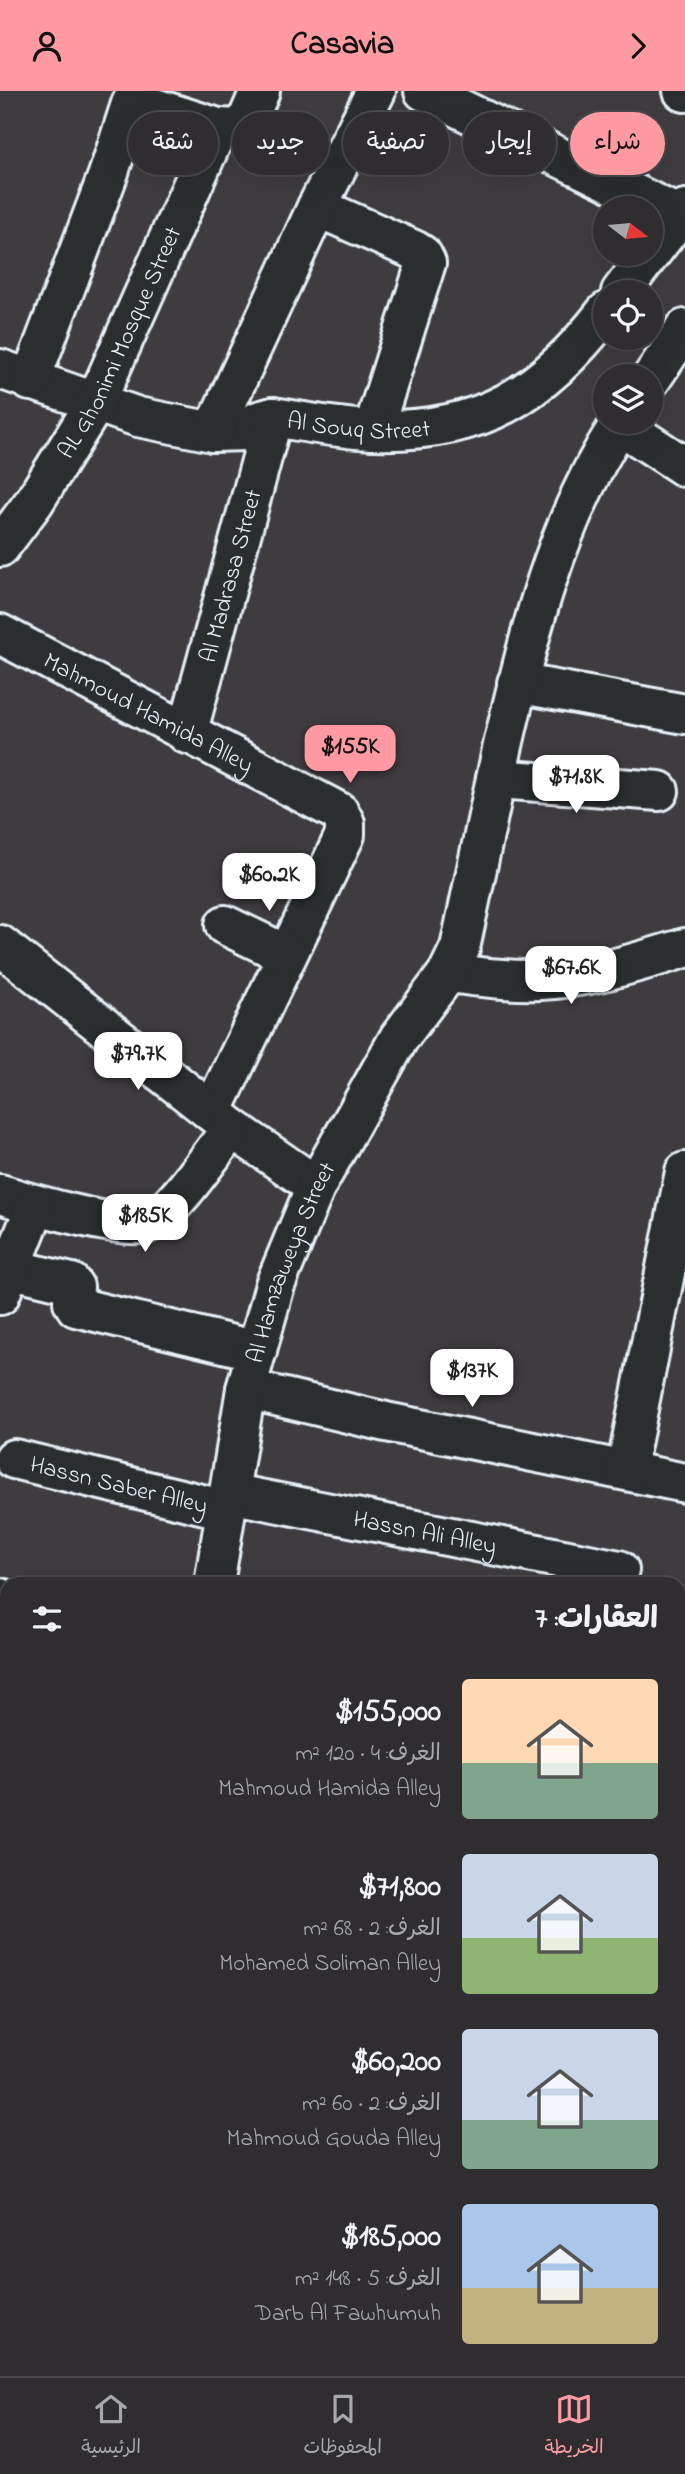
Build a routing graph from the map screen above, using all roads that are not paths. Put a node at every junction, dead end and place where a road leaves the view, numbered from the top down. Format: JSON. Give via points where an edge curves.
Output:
{"nodes":[{"id":1,"x":260,"y":91,"type":"edge"},
{"id":2,"x":376,"y":91,"type":"edge"},
{"id":3,"x":424,"y":91,"type":"edge"},
{"id":4,"x":158,"y":99,"type":"edge"},
{"id":5,"x":185,"y":112,"type":"edge"},
{"id":6,"x":218,"y":128,"type":"edge"},
{"id":7,"x":197,"y":175,"type":"edge"},
{"id":8,"x":317,"y":207,"type":"junction"},
{"id":9,"x":682,"y":212,"type":"edge"},
{"id":10,"x":663,"y":237,"type":"edge"},
{"id":11,"x":641,"y":266,"type":"edge"},
{"id":12,"x":630,"y":280,"type":"edge"},
{"id":13,"x":593,"y":329,"type":"edge"},
{"id":14,"x":15,"y":375,"type":"edge"},
{"id":15,"x":94,"y":404,"type":"junction"},
{"id":16,"x":273,"y":417,"type":"junction"},
{"id":17,"x":373,"y":430,"type":"junction"},
{"id":18,"x":214,"y":432,"type":"junction"},
{"id":19,"x":614,"y":434,"type":"edge"},
{"id":20,"x":636,"y":434,"type":"edge"},
{"id":21,"x":685,"y":467,"type":"edge"},
{"id":22,"x":0,"y":547,"type":"edge"},
{"id":23,"x":0,"y":634,"type":"edge"},
{"id":24,"x":517,"y":683,"type":"junction"},
{"id":25,"x":685,"y":714,"type":"edge"},
{"id":26,"x":187,"y":734,"type":"junction"},
{"id":27,"x":496,"y":779,"type":"junction"},
{"id":28,"x":659,"y":791,"type":"dead end"},
{"id":29,"x":225,"y":925,"type":"dead end"},
{"id":30,"x":0,"y":945,"type":"edge"},
{"id":31,"x":685,"y":948,"type":"edge"},
{"id":32,"x":287,"y":955,"type":"junction"},
{"id":33,"x":448,"y":974,"type":"junction"},
{"id":34,"x":222,"y":1120,"type":"junction"},
{"id":35,"x":685,"y":1172,"type":"edge"},
{"id":36,"x":316,"y":1187,"type":"junction"},
{"id":37,"x":0,"y":1194,"type":"edge"},
{"id":38,"x":36,"y":1205,"type":"junction"},
{"id":39,"x":4,"y":1277,"type":"edge"},
{"id":40,"x":257,"y":1351,"type":"junction"},
{"id":41,"x":246,"y":1389,"type":"junction"},
{"id":42,"x":14,"y":1459,"type":"dead end"},
{"id":43,"x":626,"y":1470,"type":"junction"},
{"id":44,"x":685,"y":1483,"type":"edge"},
{"id":45,"x":227,"y":1502,"type":"junction"},
{"id":46,"x":619,"y":1570,"type":"dead end"},
{"id":47,"x":215,"y":1577,"type":"edge"}],
"edges":[{"from":1,"to":6,"type":"street","via":[[245,126]]},
{"from":2,"to":8,"type":"street"},
{"from":3,"to":9,"type":"street"},
{"from":4,"to":5,"type":"street"},
{"from":4,"to":14,"type":"street","via":[[136,101],[128,109],[108,175]]},
{"from":7,"to":15,"type":"street","name":"AL Ghonimi Mosque Street"},
{"from":8,"to":17,"type":"street","via":[[414,250],[426,264]]},
{"from":8,"to":18,"type":"street"},
{"from":9,"to":10,"type":"street"},
{"from":11,"to":12,"type":"street"},
{"from":13,"to":17,"type":"street","name":"Al Souq Street","via":[[551,374],[525,394],[479,418],[430,428]]},
{"from":14,"to":15,"type":"street","name":"Al Souq Street"},
{"from":15,"to":18,"type":"street","name":"Al Souq Street"},
{"from":15,"to":22,"type":"street","name":"AL Ghonimi Mosque Street","via":[[34,502]]},
{"from":16,"to":17,"type":"street","name":"Al Souq Street"},
{"from":16,"to":18,"type":"street","name":"Al Souq Street","via":[[245,431]]},
{"from":16,"to":26,"type":"street","name":"Al Madrasa Street"},
{"from":19,"to":24,"type":"street","name":"Al Hamzaweya Street","via":[[562,535]]},
{"from":20,"to":21,"type":"street"},
{"from":23,"to":26,"type":"street","name":"Mahmoud Hamida Alley"},
{"from":24,"to":25,"type":"street"},
{"from":24,"to":27,"type":"street","name":"Al Hamzaweya Street"},
{"from":26,"to":32,"type":"street","name":"Mahmoud Hamida Alley","via":[[339,812],[345,823],[345,835]]},
{"from":27,"to":28,"type":"street"},
{"from":27,"to":33,"type":"street","name":"Al Hamzaweya Street","via":[[460,948]]},
{"from":29,"to":32,"type":"street"},
{"from":30,"to":34,"type":"street"},
{"from":31,"to":33,"type":"street","via":[[592,974],[544,980]]},
{"from":32,"to":34,"type":"street","name":"Mahmoud Hamida Alley"},
{"from":33,"to":36,"type":"street","name":"Al Hamzaweya Street","via":[[398,1038]]},
{"from":34,"to":36,"type":"street"},
{"from":34,"to":38,"type":"street","name":"Mahmoud Hamida Alley","via":[[168,1209],[146,1224],[129,1225]]},
{"from":35,"to":43,"type":"street"},
{"from":36,"to":40,"type":"street","name":"Al Hamzaweya Street","via":[[275,1285]]},
{"from":37,"to":38,"type":"street","name":"Mahmoud Hamida Alley"},
{"from":38,"to":39,"type":"street"},
{"from":39,"to":40,"type":"street","via":[[71,1283],[76,1307]]},
{"from":40,"to":41,"type":"street","name":"Al Hamzaweya Street"},
{"from":41,"to":43,"type":"street"},
{"from":41,"to":45,"type":"street","name":"Al Hamzaweya Street"},
{"from":42,"to":45,"type":"street","name":"Hassn Saber Alley"},
{"from":43,"to":44,"type":"street"},
{"from":45,"to":46,"type":"street","name":"Hassn Ali Alley"},
{"from":45,"to":47,"type":"street","name":"Al Hamzaweya Street"}]}
